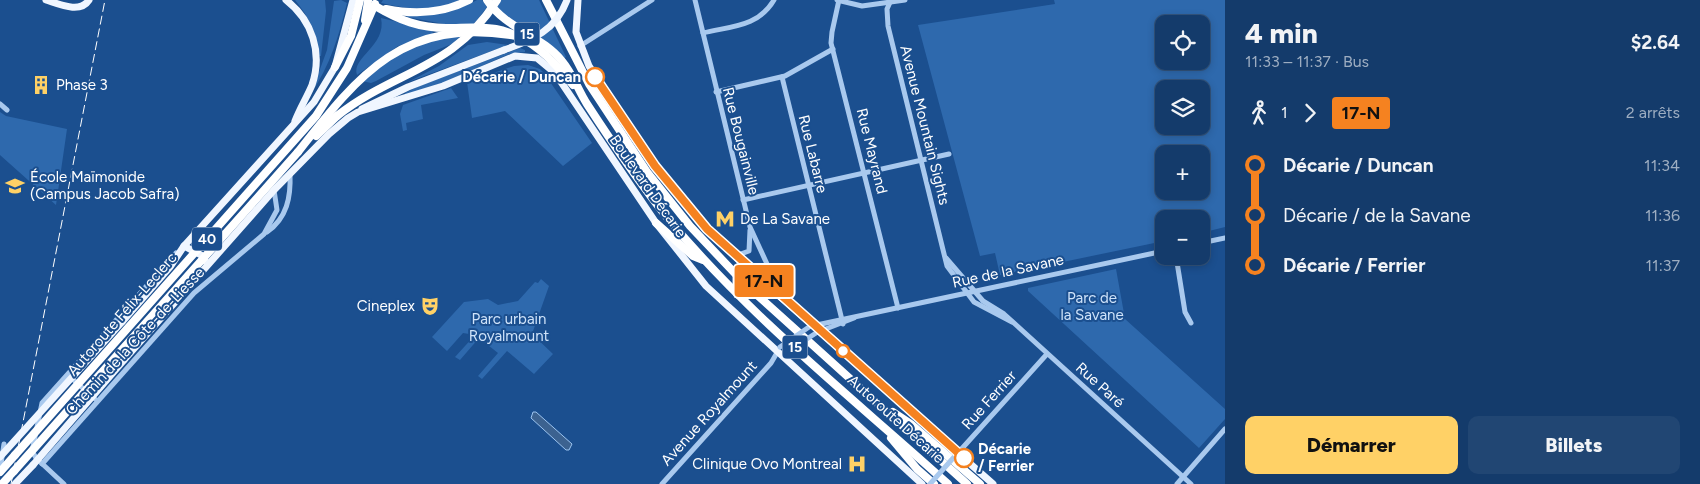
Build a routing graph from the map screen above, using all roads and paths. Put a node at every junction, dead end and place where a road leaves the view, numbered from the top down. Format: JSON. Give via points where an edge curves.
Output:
{"nodes":[{"id":1,"x":46,"y":0,"type":"edge"},
{"id":2,"x":89,"y":0,"type":"edge"},
{"id":3,"x":286,"y":0,"type":"edge"},
{"id":4,"x":352,"y":0,"type":"edge"},
{"id":5,"x":361,"y":0,"type":"edge"},
{"id":6,"x":368,"y":0,"type":"edge"},
{"id":7,"x":468,"y":0,"type":"edge"},
{"id":8,"x":487,"y":0,"type":"edge"},
{"id":9,"x":497,"y":0,"type":"edge"},
{"id":10,"x":567,"y":0,"type":"edge"},
{"id":11,"x":578,"y":0,"type":"edge"},
{"id":12,"x":652,"y":0,"type":"edge"},
{"id":13,"x":695,"y":0,"type":"edge"},
{"id":14,"x":774,"y":0,"type":"edge"},
{"id":15,"x":838,"y":0,"type":"edge"},
{"id":16,"x":905,"y":0,"type":"edge"},
{"id":17,"x":890,"y":1,"type":"edge"},
{"id":18,"x":549,"y":2,"type":"edge"},
{"id":19,"x":377,"y":4,"type":"edge"},
{"id":20,"x":354,"y":11,"type":"junction"},
{"id":21,"x":364,"y":27,"type":"junction"},
{"id":22,"x":703,"y":33,"type":"junction"},
{"id":23,"x":516,"y":36,"type":"junction"},
{"id":24,"x":580,"y":46,"type":"junction"},
{"id":25,"x":833,"y":49,"type":"junction"},
{"id":26,"x":335,"y":67,"type":"joint"},
{"id":27,"x":782,"y":77,"type":"junction"},
{"id":28,"x":716,"y":92,"type":"junction"},
{"id":29,"x":586,"y":102,"type":"junction"},
{"id":30,"x":0,"y":104,"type":"edge"},
{"id":31,"x":7,"y":110,"type":"dead end"},
{"id":32,"x":358,"y":112,"type":"junction"},
{"id":33,"x":294,"y":125,"type":"junction"},
{"id":34,"x":320,"y":143,"type":"joint"},
{"id":35,"x":298,"y":152,"type":"junction"},
{"id":36,"x":949,"y":154,"type":"dead end"},
{"id":37,"x":921,"y":160,"type":"junction"},
{"id":38,"x":254,"y":171,"type":"junction"},
{"id":39,"x":290,"y":173,"type":"junction"},
{"id":40,"x":865,"y":173,"type":"junction"},
{"id":41,"x":808,"y":185,"type":"junction"},
{"id":42,"x":274,"y":190,"type":"junction"},
{"id":43,"x":743,"y":200,"type":"junction"},
{"id":44,"x":656,"y":223,"type":"junction"},
{"id":45,"x":750,"y":227,"type":"junction"},
{"id":46,"x":264,"y":234,"type":"junction"},
{"id":47,"x":1225,"y":238,"type":"edge"},
{"id":48,"x":1210,"y":241,"type":"edge"},
{"id":49,"x":184,"y":246,"type":"junction"},
{"id":50,"x":1155,"y":253,"type":"edge"},
{"id":51,"x":735,"y":256,"type":"junction"},
{"id":52,"x":945,"y":256,"type":"junction"},
{"id":53,"x":705,"y":261,"type":"junction"},
{"id":54,"x":1177,"y":265,"type":"edge"},
{"id":55,"x":207,"y":268,"type":"junction"},
{"id":56,"x":775,"y":291,"type":"junction"},
{"id":57,"x":974,"y":291,"type":"junction"},
{"id":58,"x":967,"y":293,"type":"junction"},
{"id":59,"x":898,"y":308,"type":"junction"},
{"id":60,"x":842,"y":321,"type":"junction"},
{"id":61,"x":1012,"y":322,"type":"junction"},
{"id":62,"x":1191,"y":323,"type":"dead end"},
{"id":63,"x":812,"y":326,"type":"junction"},
{"id":64,"x":819,"y":332,"type":"junction"},
{"id":65,"x":779,"y":354,"type":"junction"},
{"id":66,"x":1047,"y":354,"type":"junction"},
{"id":67,"x":67,"y":374,"type":"junction"},
{"id":68,"x":874,"y":399,"type":"junction"},
{"id":69,"x":97,"y":401,"type":"junction"},
{"id":70,"x":871,"y":415,"type":"junction"},
{"id":71,"x":1225,"y":429,"type":"edge"},
{"id":72,"x":2,"y":450,"type":"edge"},
{"id":73,"x":957,"y":455,"type":"junction"},
{"id":74,"x":42,"y":464,"type":"junction"},
{"id":75,"x":0,"y":471,"type":"edge"},
{"id":76,"x":14,"y":471,"type":"junction"},
{"id":77,"x":1183,"y":477,"type":"junction"},
{"id":78,"x":2,"y":484,"type":"edge"},
{"id":79,"x":8,"y":484,"type":"edge"},
{"id":80,"x":15,"y":484,"type":"edge"},
{"id":81,"x":64,"y":484,"type":"edge"},
{"id":82,"x":662,"y":484,"type":"edge"},
{"id":83,"x":922,"y":484,"type":"edge"},
{"id":84,"x":932,"y":484,"type":"edge"},
{"id":85,"x":948,"y":484,"type":"edge"},
{"id":86,"x":968,"y":484,"type":"edge"},
{"id":87,"x":980,"y":484,"type":"edge"},
{"id":88,"x":993,"y":484,"type":"edge"},
{"id":89,"x":1177,"y":484,"type":"edge"},
{"id":90,"x":1191,"y":484,"type":"edge"}],
"edges":[{"from":1,"to":2,"type":"main road","via":[[76,8]]},
{"from":3,"to":33,"type":"main road","via":[[307,23],[316,53],[313,82]]},
{"from":4,"to":20,"type":"main road"},
{"from":5,"to":19,"type":"main road"},
{"from":5,"to":20,"type":"highway"},
{"from":6,"to":21,"type":"highway","bridge":true},
{"from":7,"to":19,"type":"highway","via":[[456,6],[420,13]]},
{"from":8,"to":29,"type":"highway","name":"Autoroute Décarie","number":"15","via":[[508,23],[555,53]]},
{"from":9,"to":35,"type":"highway","number":"40","bridge":true,"via":[[474,30],[450,52],[360,100],[337,116]]},
{"from":10,"to":32,"type":"main road","bridge":true,"via":[[560,16],[548,30],[534,39],[408,87]]},
{"from":11,"to":24,"type":"main road","name":"Boulevard Décarie","via":[[576,25]]},
{"from":12,"to":24,"type":"street"},
{"from":13,"to":22,"type":"street","name":"Rue Bougainville"},
{"from":14,"to":22,"type":"street","via":[[767,11],[752,22]]},
{"from":15,"to":17,"type":"street","via":[[862,6]]},
{"from":15,"to":25,"type":"street","name":"Rue Mayrand","via":[[831,34]]},
{"from":16,"to":17,"type":"street"},
{"from":17,"to":37,"type":"street","name":"Avenue Mountain Sights","via":[[888,26]]},
{"from":18,"to":68,"type":"highway","name":"Autoroute Décarie","number":"15","via":[[572,54],[592,88],[647,172],[685,219],[746,284]]},
{"from":19,"to":21,"type":"highway","number":"40","bridge":true},
{"from":19,"to":23,"type":"highway","via":[[401,20],[424,26],[489,28]]},
{"from":20,"to":26,"type":"highway","via":[[351,36]]},
{"from":21,"to":75,"type":"highway","name":"Autoroute Félix-Leclerc","number":"40","bridge":true,"via":[[342,77],[316,116]]},
{"from":22,"to":28,"type":"street","name":"Rue Bougainville"},
{"from":23,"to":29,"type":"highway","via":[[549,57]]},
{"from":23,"to":35,"type":"highway","via":[[462,34],[428,38],[395,52],[368,71],[348,91]]},
{"from":24,"to":51,"type":"main road","name":"Boulevard Décarie","via":[[593,73],[662,176]]},
{"from":25,"to":27,"type":"street"},
{"from":25,"to":40,"type":"street","name":"Rue Mayrand"},
{"from":26,"to":33,"type":"main road","name":"Chemin de la Côte-de-Liesse","via":[[314,102]]},
{"from":27,"to":28,"type":"street"},
{"from":27,"to":41,"type":"street","name":"Rue Labarre"},
{"from":28,"to":43,"type":"street","name":"Rue Bougainville"},
{"from":29,"to":53,"type":"highway","name":"Autoroute Décarie","number":"15","via":[[646,190]]},
{"from":30,"to":31,"type":"street"},
{"from":32,"to":34,"type":"main road","name":"Boulevard Décarie"},
{"from":32,"to":44,"type":"main road","name":"Boulevard Décarie","via":[[443,86],[512,57],[525,55],[537,58],[555,73]]},
{"from":33,"to":38,"type":"main road","name":"Chemin de la Côte-de-Liesse"},
{"from":34,"to":39,"type":"main road","name":"Chemin de la Côte-de-Liesse"},
{"from":35,"to":76,"type":"highway","name":"Autoroute Félix-Leclerc","number":"40","bridge":true},
{"from":36,"to":37,"type":"street"},
{"from":37,"to":40,"type":"street"},
{"from":37,"to":52,"type":"street","name":"Avenue Mountain Sights"},
{"from":38,"to":42,"type":"main road","via":[[261,172]]},
{"from":38,"to":49,"type":"main road","name":"Chemin de la Côte-de-Liesse"},
{"from":39,"to":42,"type":"main road","name":"Chemin de la Côte-de-Liesse"},
{"from":39,"to":46,"type":"street","via":[[287,207],[278,223]]},
{"from":40,"to":41,"type":"street"},
{"from":40,"to":59,"type":"street","name":"Rue Mayrand"},
{"from":41,"to":43,"type":"street"},
{"from":41,"to":60,"type":"street","name":"Rue Labarre"},
{"from":42,"to":46,"type":"street","name":"Chemin de la Côte-de-Liesse","via":[[276,210]]},
{"from":42,"to":55,"type":"main road","name":"Chemin de la Côte-de-Liesse"},
{"from":43,"to":45,"type":"street","name":"Rue Bougainville"},
{"from":44,"to":53,"type":"highway","via":[[693,256]]},
{"from":44,"to":65,"type":"main road","name":"Boulevard Décarie","via":[[706,286]]},
{"from":45,"to":51,"type":"street","name":"Rue Bougainville","via":[[749,251]]},
{"from":45,"to":56,"type":"street","name":"Rue Bougainville","via":[[773,277]]},
{"from":46,"to":69,"type":"street","name":"Chemin de la Côte-de-Liesse","via":[[194,293]]},
{"from":47,"to":48,"type":"street"},
{"from":49,"to":55,"type":"main road","via":[[201,255]]},
{"from":49,"to":67,"type":"street","name":"Chemin de la Côte-de-Liesse"},
{"from":49,"to":72,"type":"main road","bridge":true,"via":[[122,322]]},
{"from":50,"to":57,"type":"street","name":"Rue de la Savane"},
{"from":51,"to":56,"type":"main road","name":"Boulevard Décarie"},
{"from":52,"to":57,"type":"street","name":"Avenue Mountain Sights"},
{"from":52,"to":58,"type":"street","name":"Avenue Mountain Sights","via":[[947,266]]},
{"from":53,"to":70,"type":"highway","name":"Autoroute Décarie","number":"15","via":[[755,312]]},
{"from":54,"to":62,"type":"street","via":[[1185,312]]},
{"from":55,"to":80,"type":"main road","name":"Chemin de la Côte-de-Liesse","bridge":true},
{"from":56,"to":63,"type":"main road","name":"Boulevard Décarie"},
{"from":57,"to":58,"type":"street","name":"Rue de la Savane"},
{"from":57,"to":61,"type":"street","name":"Avenue Mountain Sights"},
{"from":58,"to":59,"type":"street","name":"Rue de la Savane"},
{"from":58,"to":61,"type":"street","name":"Avenue Mountain Sights","via":[[976,304]]},
{"from":59,"to":60,"type":"street","name":"Rue de la Savane"},
{"from":60,"to":63,"type":"street","name":"Rue de la Savane"},
{"from":60,"to":64,"type":"street","name":"Rue de la Savane"},
{"from":61,"to":66,"type":"street","name":"Rue Paré"},
{"from":63,"to":64,"type":"main road","name":"Boulevard Décarie"},
{"from":63,"to":65,"type":"street","name":"Rue de la Savane","bridge":true,"via":[[794,336]]},
{"from":64,"to":65,"type":"street","name":"Rue de la Savane","bridge":true},
{"from":64,"to":73,"type":"main road","name":"Boulevard Décarie"},
{"from":65,"to":82,"type":"street","name":"Avenue Royalmount"},
{"from":65,"to":83,"type":"main road","name":"Boulevard Décarie"},
{"from":66,"to":73,"type":"street","name":"Rue Ferrier"},
{"from":66,"to":77,"type":"street","name":"Rue Paré"},
{"from":67,"to":69,"type":"street"},
{"from":67,"to":74,"type":"street","name":"Chemin de la Côte-de-Liesse","via":[[39,408],[31,448]]},
{"from":68,"to":86,"type":"highway","name":"Autoroute Décarie","number":"15"},
{"from":68,"to":87,"type":"highway","via":[[911,424]]},
{"from":69,"to":74,"type":"street","name":"Chemin de la Côte-de-Liesse"},
{"from":70,"to":84,"type":"highway"},
{"from":70,"to":85,"type":"highway","name":"Autoroute Décarie","number":"15"},
{"from":71,"to":77,"type":"street"},
{"from":72,"to":75,"type":"street"},
{"from":73,"to":84,"type":"street","name":"Rue Ferrier","bridge":true},
{"from":73,"to":88,"type":"main road","name":"Boulevard Décarie"},
{"from":74,"to":81,"type":"street"},
{"from":76,"to":78,"type":"highway","name":"Autoroute Félix-Leclerc","number":"40"},
{"from":76,"to":79,"type":"highway"},
{"from":77,"to":89,"type":"street"},
{"from":77,"to":90,"type":"street"}]}
